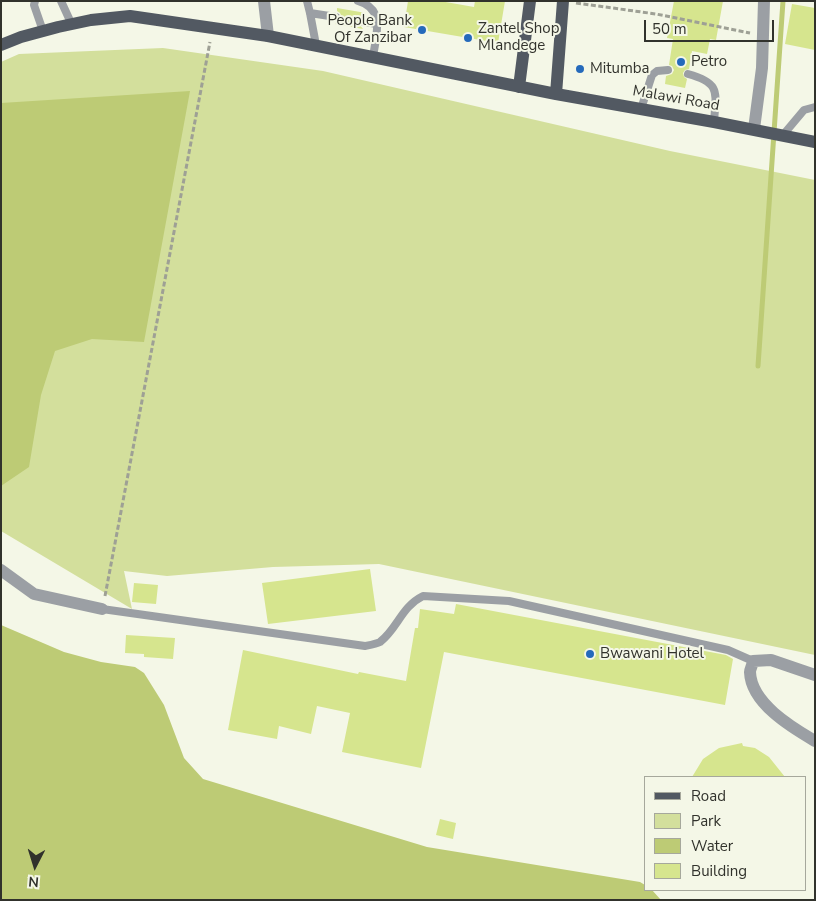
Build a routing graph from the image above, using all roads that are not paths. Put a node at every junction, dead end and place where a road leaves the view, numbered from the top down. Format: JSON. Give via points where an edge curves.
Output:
{"nodes":[{"id":1,"x":36,"y":1,"type":"edge"},
{"id":2,"x":61,"y":1,"type":"edge"},
{"id":3,"x":264,"y":1,"type":"edge"},
{"id":4,"x":307,"y":1,"type":"edge"},
{"id":5,"x":358,"y":1,"type":"edge"},
{"id":6,"x":530,"y":1,"type":"edge"},
{"id":7,"x":764,"y":1,"type":"edge"},
{"id":8,"x":566,"y":2,"type":"edge"},
{"id":9,"x":310,"y":13,"type":"junction"},
{"id":10,"x":336,"y":17,"type":"dead end"},
{"id":11,"x":364,"y":22,"type":"dead end"},
{"id":12,"x":72,"y":24,"type":"junction"},
{"id":13,"x":378,"y":24,"type":"junction"},
{"id":14,"x":43,"y":31,"type":"junction"},
{"id":15,"x":268,"y":36,"type":"junction"},
{"id":16,"x":316,"y":45,"type":"junction"},
{"id":17,"x":1,"y":46,"type":"edge"},
{"id":18,"x":373,"y":58,"type":"junction"},
{"id":19,"x":668,"y":70,"type":"dead end"},
{"id":20,"x":688,"y":74,"type":"dead end"},
{"id":21,"x":518,"y":87,"type":"junction"},
{"id":22,"x":556,"y":94,"type":"junction"},
{"id":23,"x":815,"y":107,"type":"edge"},
{"id":24,"x":641,"y":109,"type":"junction"},
{"id":25,"x":714,"y":122,"type":"junction"},
{"id":26,"x":754,"y":130,"type":"junction"},
{"id":27,"x":783,"y":135,"type":"junction"},
{"id":28,"x":815,"y":142,"type":"edge"},
{"id":29,"x":1,"y":570,"type":"edge"},
{"id":30,"x":102,"y":609,"type":"joint"},
{"id":31,"x":753,"y":661,"type":"junction"},
{"id":32,"x":815,"y":675,"type":"edge"},
{"id":33,"x":815,"y":741,"type":"edge"}],
"edges":[{"from":1,"to":14,"type":"lane","via":[[34,5]]},
{"from":2,"to":12,"type":"lane"},
{"from":3,"to":15,"type":"street"},
{"from":4,"to":9,"type":"lane"},
{"from":5,"to":13,"type":"lane","via":[[375,11]]},
{"from":6,"to":21,"type":"main road"},
{"from":7,"to":26,"type":"street","via":[[762,68]]},
{"from":8,"to":22,"type":"main road"},
{"from":9,"to":10,"type":"lane"},
{"from":9,"to":16,"type":"lane"},
{"from":11,"to":13,"type":"lane"},
{"from":12,"to":14,"type":"main road","name":"Malawi Road"},
{"from":12,"to":15,"type":"main road","name":"Malawi Road","via":[[130,16]]},
{"from":13,"to":18,"type":"lane"},
{"from":14,"to":17,"type":"main road","name":"Malawi Road"},
{"from":15,"to":16,"type":"main road","name":"Malawi Road"},
{"from":16,"to":18,"type":"main road","name":"Malawi Road"},
{"from":18,"to":21,"type":"main road","name":"Malawi Road"},
{"from":19,"to":24,"type":"lane","via":[[652,75]]},
{"from":20,"to":25,"type":"lane","via":[[704,78],[711,84],[716,94]]},
{"from":21,"to":22,"type":"main road","name":"Malawi Road"},
{"from":22,"to":24,"type":"main road","name":"Malawi Road"},
{"from":23,"to":27,"type":"lane","via":[[804,110]]},
{"from":24,"to":25,"type":"main road","name":"Malawi Road"},
{"from":25,"to":26,"type":"main road","name":"Malawi Road"},
{"from":26,"to":27,"type":"main road","name":"Malawi Road"},
{"from":27,"to":28,"type":"main road","name":"Malawi Road"},
{"from":29,"to":30,"type":"street","via":[[34,594]]},
{"from":30,"to":31,"type":"lane","via":[[365,646],[379,643],[404,610],[423,596],[509,601],[728,650]]},
{"from":31,"to":32,"type":"street","via":[[770,660]]},
{"from":31,"to":33,"type":"street","via":[[750,672],[756,694],[786,724]]}]}
